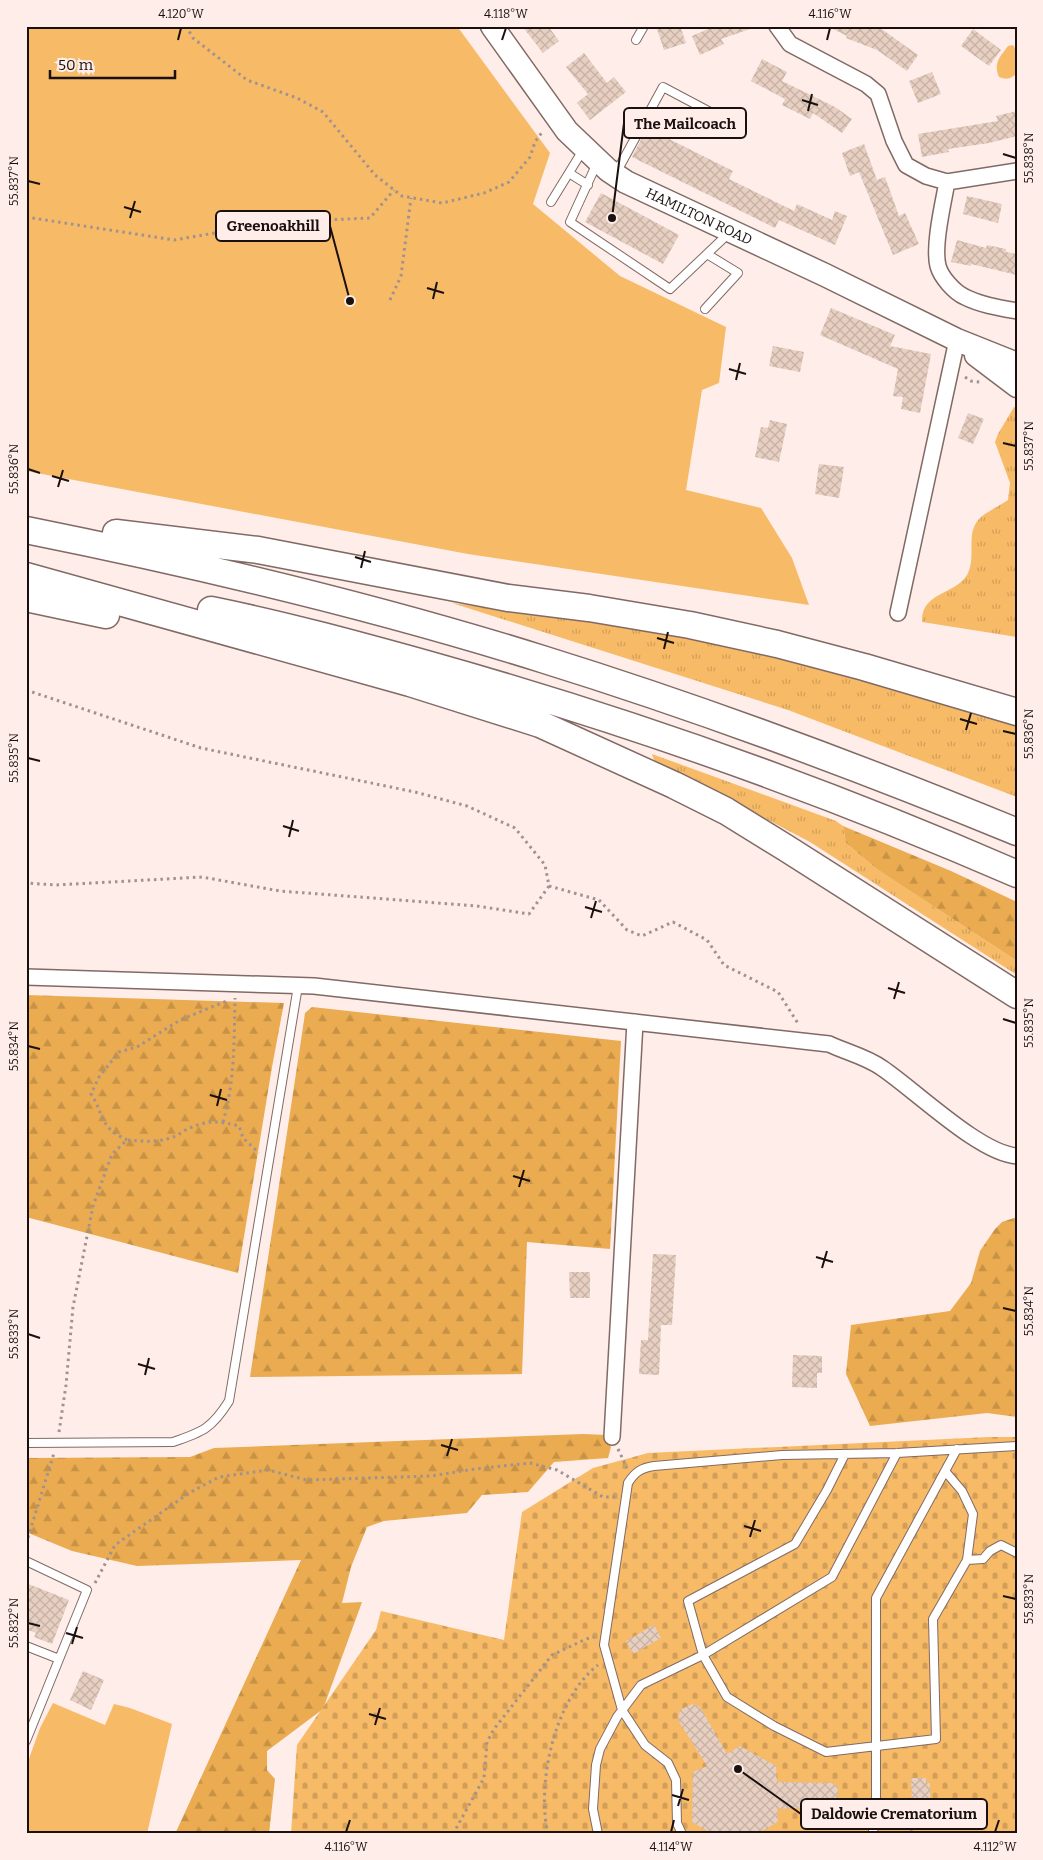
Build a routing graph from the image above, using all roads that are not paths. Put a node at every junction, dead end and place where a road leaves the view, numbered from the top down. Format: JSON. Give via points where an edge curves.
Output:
{"nodes":[{"id":1,"x":492,"y":26,"type":"edge"},
{"id":2,"x":644,"y":26,"type":"edge"},
{"id":3,"x":777,"y":26,"type":"edge"},
{"id":4,"x":636,"y":40,"type":"dead end"},
{"id":5,"x":731,"y":123,"type":"dead end"},
{"id":6,"x":599,"y":161,"type":"junction"},
{"id":7,"x":1017,"y":171,"type":"edge"},
{"id":8,"x":569,"y":173,"type":"junction"},
{"id":9,"x":947,"y":182,"type":"junction"},
{"id":10,"x":588,"y":185,"type":"junction"},
{"id":11,"x":551,"y":202,"type":"dead end"},
{"id":12,"x":730,"y":232,"type":"junction"},
{"id":13,"x":707,"y":254,"type":"junction"},
{"id":14,"x":705,"y":309,"type":"dead end"},
{"id":15,"x":1017,"y":312,"type":"edge"},
{"id":16,"x":957,"y":340,"type":"junction"},
{"id":17,"x":1017,"y":364,"type":"edge"},
{"id":18,"x":1017,"y":386,"type":"edge"},
{"id":19,"x":26,"y":520,"type":"edge"},
{"id":20,"x":26,"y":530,"type":"edge"},
{"id":21,"x":26,"y":571,"type":"edge"},
{"id":22,"x":26,"y":576,"type":"edge"},
{"id":23,"x":26,"y":598,"type":"edge"},
{"id":24,"x":898,"y":612,"type":"dead end"},
{"id":25,"x":1017,"y":712,"type":"edge"},
{"id":26,"x":624,"y":762,"type":"junction"},
{"id":27,"x":1017,"y":833,"type":"edge"},
{"id":28,"x":1017,"y":874,"type":"edge"},
{"id":29,"x":26,"y":977,"type":"edge"},
{"id":30,"x":298,"y":986,"type":"junction"},
{"id":31,"x":1017,"y":996,"type":"edge"},
{"id":32,"x":635,"y":1022,"type":"junction"},
{"id":33,"x":1017,"y":1156,"type":"edge"},
{"id":34,"x":612,"y":1437,"type":"road end"},
{"id":35,"x":26,"y":1444,"type":"edge"},
{"id":36,"x":1017,"y":1446,"type":"edge"},
{"id":37,"x":957,"y":1449,"type":"junction"},
{"id":38,"x":897,"y":1453,"type":"junction"},
{"id":39,"x":845,"y":1454,"type":"junction"},
{"id":40,"x":945,"y":1470,"type":"junction"},
{"id":41,"x":1017,"y":1553,"type":"edge"},
{"id":42,"x":967,"y":1560,"type":"junction"},
{"id":43,"x":26,"y":1561,"type":"edge"},
{"id":44,"x":26,"y":1646,"type":"edge"},
{"id":45,"x":703,"y":1655,"type":"junction"},
{"id":46,"x":59,"y":1659,"type":"junction"},
{"id":47,"x":622,"y":1710,"type":"junction"},
{"id":48,"x":26,"y":1741,"type":"edge"},
{"id":49,"x":875,"y":1746,"type":"junction"},
{"id":50,"x":598,"y":1834,"type":"edge"},
{"id":51,"x":682,"y":1834,"type":"edge"},
{"id":52,"x":872,"y":1834,"type":"edge"}],
"edges":[{"from":1,"to":6,"type":"main road","name":"HAMILTON ROAD","via":[[567,131]]},
{"from":2,"to":4,"type":"lane"},
{"from":3,"to":9,"type":"street","via":[[790,44],[866,84],[878,94],[906,165],[926,176]]},
{"from":5,"to":6,"type":"lane","via":[[662,87]]},
{"from":6,"to":8,"type":"lane"},
{"from":6,"to":10,"type":"lane"},
{"from":6,"to":12,"type":"main road","name":"HAMILTON ROAD","via":[[626,182]]},
{"from":7,"to":9,"type":"street"},
{"from":8,"to":10,"type":"lane"},
{"from":8,"to":11,"type":"lane"},
{"from":9,"to":15,"type":"street","via":[[936,250],[938,267],[948,283],[964,297]]},
{"from":10,"to":13,"type":"lane","via":[[570,222],[670,289]]},
{"from":12,"to":13,"type":"lane"},
{"from":12,"to":16,"type":"main road","name":"HAMILTON ROAD"},
{"from":13,"to":14,"type":"lane","via":[[738,273]]},
{"from":16,"to":17,"type":"main road","name":"HAMILTON ROAD"},
{"from":16,"to":18,"type":"main road","name":"HAMILTON ROAD"},
{"from":16,"to":24,"type":"street"},
{"from":19,"to":25,"type":"highway","via":[[258,550],[508,598],[690,625],[864,666]]},
{"from":20,"to":27,"type":"highway","via":[[300,591],[539,658],[635,688],[796,746]]},
{"from":21,"to":28,"type":"highway","via":[[259,620],[507,687],[795,784]]},
{"from":22,"to":26,"type":"highway","via":[[410,683],[540,724]]},
{"from":23,"to":26,"type":"highway","via":[[115,616],[406,693]]},
{"from":26,"to":31,"type":"highway","via":[[726,811]]},
{"from":29,"to":30,"type":"street"},
{"from":30,"to":32,"type":"street"},
{"from":30,"to":35,"type":"lane","via":[[229,1401],[217,1420],[196,1434],[173,1442]]},
{"from":32,"to":33,"type":"street","via":[[829,1044],[881,1067],[996,1152]]},
{"from":32,"to":34,"type":"street"},
{"from":36,"to":37,"type":"lane"},
{"from":37,"to":38,"type":"lane"},
{"from":37,"to":40,"type":"lane"},
{"from":38,"to":39,"type":"lane"},
{"from":38,"to":45,"type":"lane","via":[[832,1577]]},
{"from":39,"to":45,"type":"lane","via":[[795,1544],[688,1601]]},
{"from":39,"to":47,"type":"lane","via":[[782,1455],[654,1466],[634,1473],[628,1483],[604,1645]]},
{"from":40,"to":42,"type":"lane","via":[[962,1491],[973,1514]]},
{"from":40,"to":49,"type":"lane","via":[[876,1598]]},
{"from":41,"to":42,"type":"lane","via":[[1001,1545],[983,1559]]},
{"from":42,"to":49,"type":"lane","via":[[933,1619],[936,1739]]},
{"from":43,"to":46,"type":"lane","via":[[87,1590]]},
{"from":44,"to":46,"type":"lane"},
{"from":45,"to":47,"type":"lane","via":[[641,1685]]},
{"from":45,"to":49,"type":"lane","via":[[727,1696],[774,1726],[826,1752]]},
{"from":46,"to":48,"type":"lane"},
{"from":47,"to":50,"type":"lane","via":[[600,1749],[596,1766],[593,1809]]},
{"from":47,"to":51,"type":"lane","via":[[645,1746],[668,1763],[676,1780],[677,1823]]},
{"from":49,"to":52,"type":"lane","via":[[876,1822]]}]}
